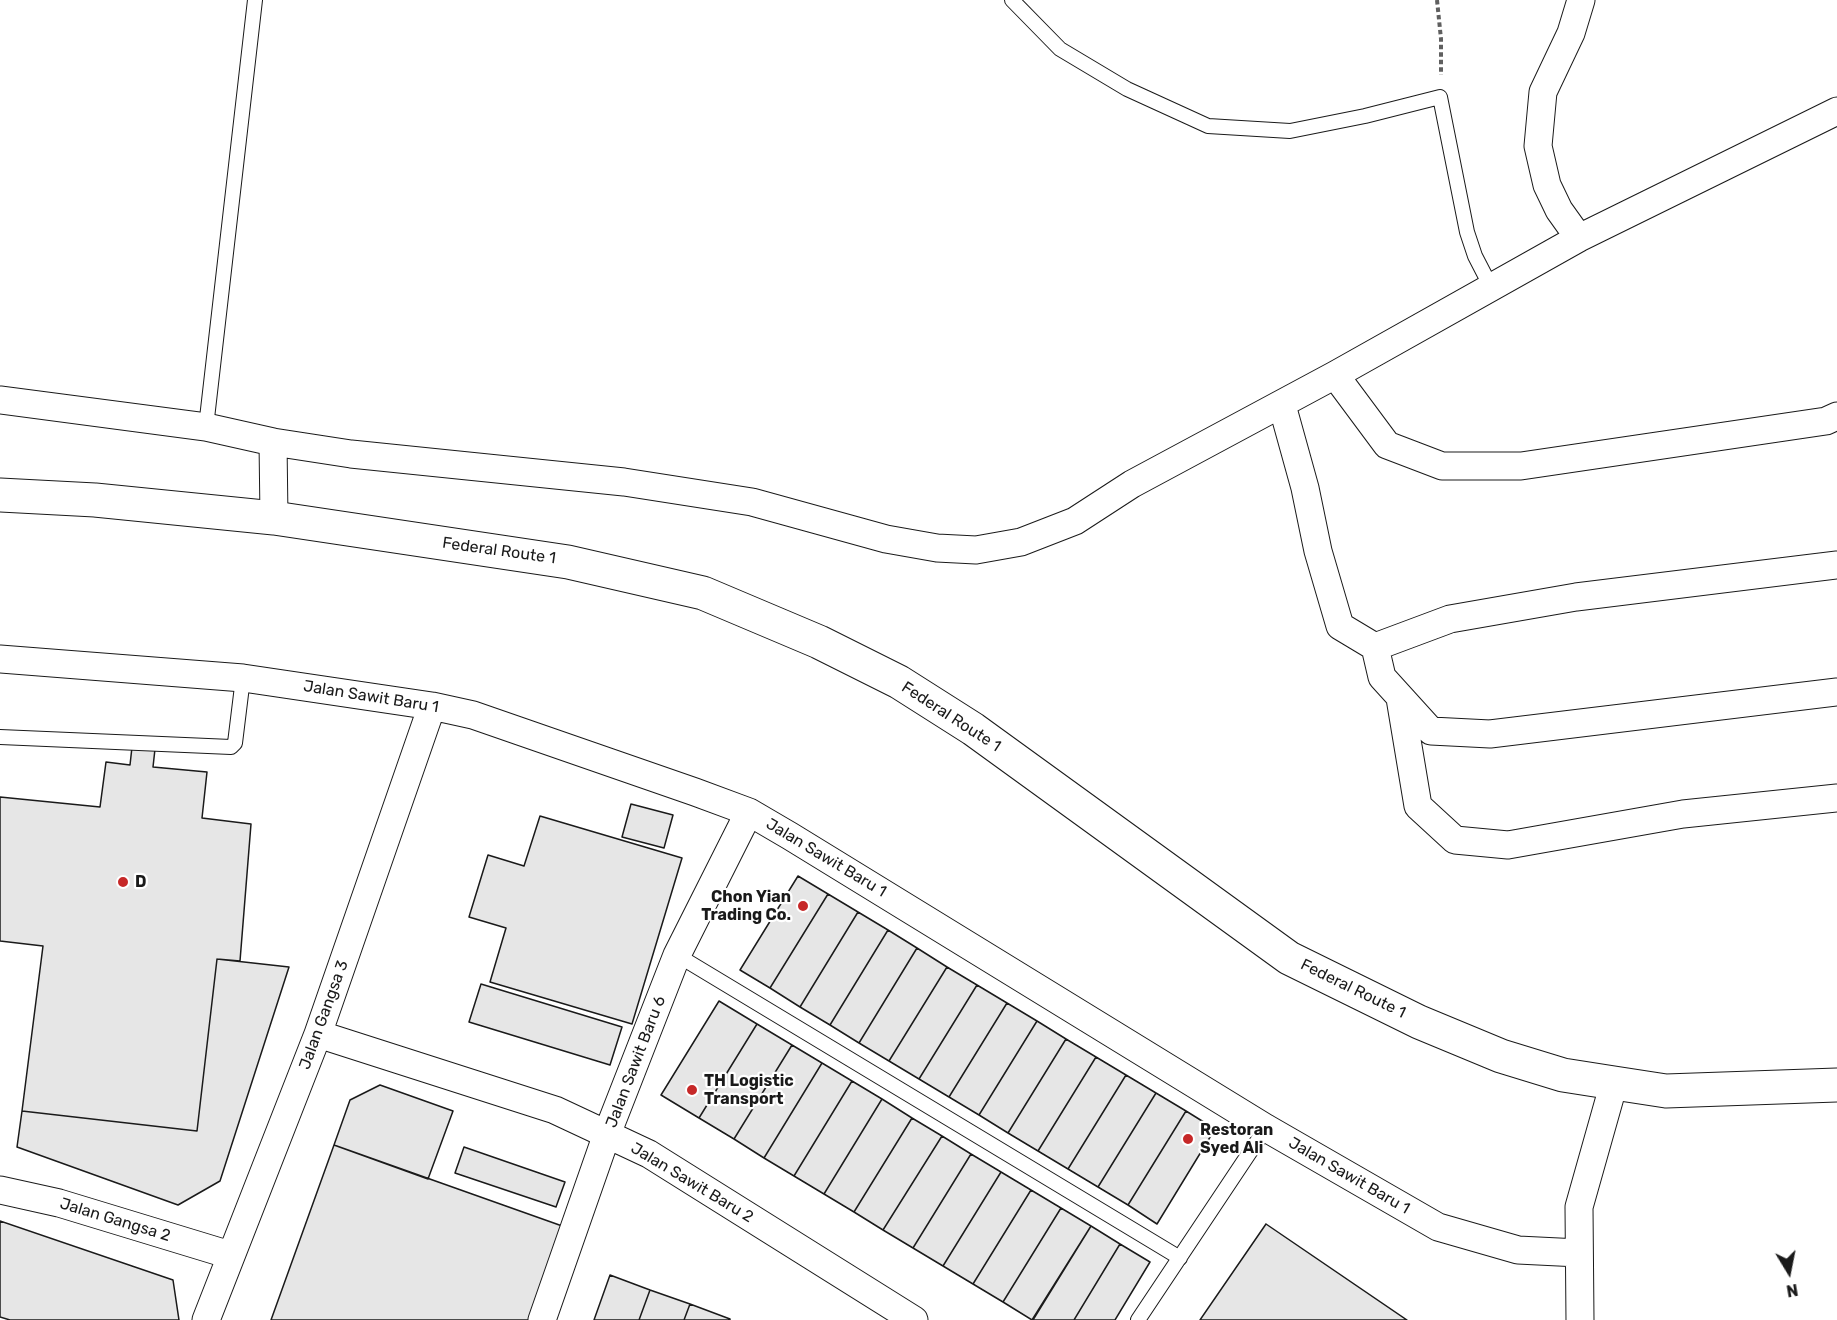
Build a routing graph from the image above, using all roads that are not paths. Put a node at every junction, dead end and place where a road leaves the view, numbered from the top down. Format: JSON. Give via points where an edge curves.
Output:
{"nodes":[{"id":1,"x":255,"y":0,"type":"edge"},
{"id":2,"x":1012,"y":0,"type":"edge"},
{"id":3,"x":1581,"y":0,"type":"edge"},
{"id":4,"x":1837,"y":111,"type":"edge"},
{"id":5,"x":1579,"y":238,"type":"junction"},
{"id":6,"x":1491,"y":287,"type":"junction"},
{"id":7,"x":1335,"y":375,"type":"junction"},
{"id":8,"x":0,"y":400,"type":"edge"},
{"id":9,"x":1282,"y":405,"type":"junction"},
{"id":10,"x":1837,"y":416,"type":"edge"},
{"id":11,"x":206,"y":427,"type":"junction"},
{"id":12,"x":273,"y":442,"type":"junction"},
{"id":13,"x":0,"y":495,"type":"edge"},
{"id":14,"x":274,"y":518,"type":"junction"},
{"id":15,"x":1837,"y":565,"type":"edge"},
{"id":16,"x":1375,"y":647,"type":"junction"},
{"id":17,"x":0,"y":659,"type":"edge"},
{"id":18,"x":243,"y":678,"type":"junction"},
{"id":19,"x":1837,"y":692,"type":"edge"},
{"id":20,"x":1400,"y":698,"type":"junction"},
{"id":21,"x":432,"y":706,"type":"junction"},
{"id":22,"x":0,"y":737,"type":"edge"},
{"id":23,"x":1837,"y":798,"type":"edge"},
{"id":24,"x":749,"y":812,"type":"junction"},
{"id":25,"x":677,"y":955,"type":"junction"},
{"id":26,"x":318,"y":1034,"type":"junction"},
{"id":27,"x":1614,"y":1083,"type":"junction"},
{"id":28,"x":1837,"y":1085,"type":"edge"},
{"id":29,"x":1266,"y":1128,"type":"junction"},
{"id":30,"x":607,"y":1134,"type":"junction"},
{"id":31,"x":0,"y":1190,"type":"edge"},
{"id":32,"x":1579,"y":1253,"type":"junction"},
{"id":33,"x":230,"y":1255,"type":"junction"},
{"id":34,"x":1180,"y":1258,"type":"junction"},
{"id":35,"x":206,"y":1320,"type":"edge"},
{"id":36,"x":542,"y":1320,"type":"edge"},
{"id":37,"x":914,"y":1320,"type":"edge"},
{"id":38,"x":1138,"y":1320,"type":"edge"},
{"id":39,"x":1580,"y":1320,"type":"edge"}],
"edges":[{"from":1,"to":11,"type":"lane"},
{"from":2,"to":6,"type":"lane","via":[[1060,50],[1127,89],[1208,126],[1290,131],[1440,97],[1467,232]]},
{"from":3,"to":5,"type":"street","via":[[1543,92],[1538,146],[1547,185]]},
{"from":4,"to":5,"type":"street"},
{"from":5,"to":6,"type":"street"},
{"from":6,"to":7,"type":"street"},
{"from":7,"to":9,"type":"street"},
{"from":7,"to":10,"type":"street","via":[[1387,445],[1443,466],[1521,466],[1826,421]]},
{"from":8,"to":11,"type":"street"},
{"from":9,"to":12,"type":"street","via":[[1132,484],[1075,521],[1021,542],[976,550],[937,548],[752,502],[624,482],[351,454]]},
{"from":9,"to":16,"type":"street","via":[[1340,626]]},
{"from":11,"to":12,"type":"street"},
{"from":12,"to":14,"type":"street"},
{"from":13,"to":14,"type":"highway","name":"Federal Route 1"},
{"from":14,"to":27,"type":"highway","name":"Federal Route 1","via":[[568,561],[703,593],[819,642],[899,682],[973,729],[1288,958],[1419,1022],[1501,1056],[1563,1075]]},
{"from":15,"to":16,"type":"street","via":[[1576,597],[1450,619]]},
{"from":16,"to":20,"type":"street","via":[[1382,677]]},
{"from":17,"to":18,"type":"street","name":"Jalan Sawit Baru 1"},
{"from":18,"to":21,"type":"street","name":"Jalan Sawit Baru 1"},
{"from":18,"to":22,"type":"lane","via":[[235,743],[231,747]]},
{"from":19,"to":20,"type":"street","via":[[1490,734],[1431,731]]},
{"from":20,"to":23,"type":"street","via":[[1418,806],[1455,840],[1508,845],[1683,814]]},
{"from":21,"to":24,"type":"street","name":"Jalan Sawit Baru 1","via":[[473,715]]},
{"from":21,"to":26,"type":"street","name":"Jalan Gangsa 3"},
{"from":24,"to":25,"type":"street","name":"Jalan Sawit Baru 6"},
{"from":24,"to":29,"type":"street","name":"Jalan Sawit Baru 1"},
{"from":25,"to":30,"type":"street","name":"Jalan Sawit Baru 6"},
{"from":25,"to":34,"type":"lane"},
{"from":26,"to":30,"type":"street","name":"Jalan Sawit Baru 2","via":[[555,1110]]},
{"from":26,"to":33,"type":"street","name":"Jalan Gangsa 3"},
{"from":27,"to":28,"type":"highway","name":"Federal Route 1","via":[[1666,1091]]},
{"from":27,"to":32,"type":"street","via":[[1579,1207]]},
{"from":29,"to":32,"type":"street","name":"Jalan Sawit Baru 1","via":[[1438,1227],[1518,1250]]},
{"from":29,"to":34,"type":"lane"},
{"from":30,"to":36,"type":"street","name":"Jalan Sawit Baru 6"},
{"from":30,"to":37,"type":"street","name":"Jalan Sawit Baru 2","via":[[649,1154]]},
{"from":31,"to":33,"type":"street","name":"Jalan Gangsa 2","via":[[59,1203]]},
{"from":32,"to":39,"type":"street"},
{"from":33,"to":35,"type":"street","name":"Jalan Gangsa 3"},
{"from":34,"to":38,"type":"lane"}]}
